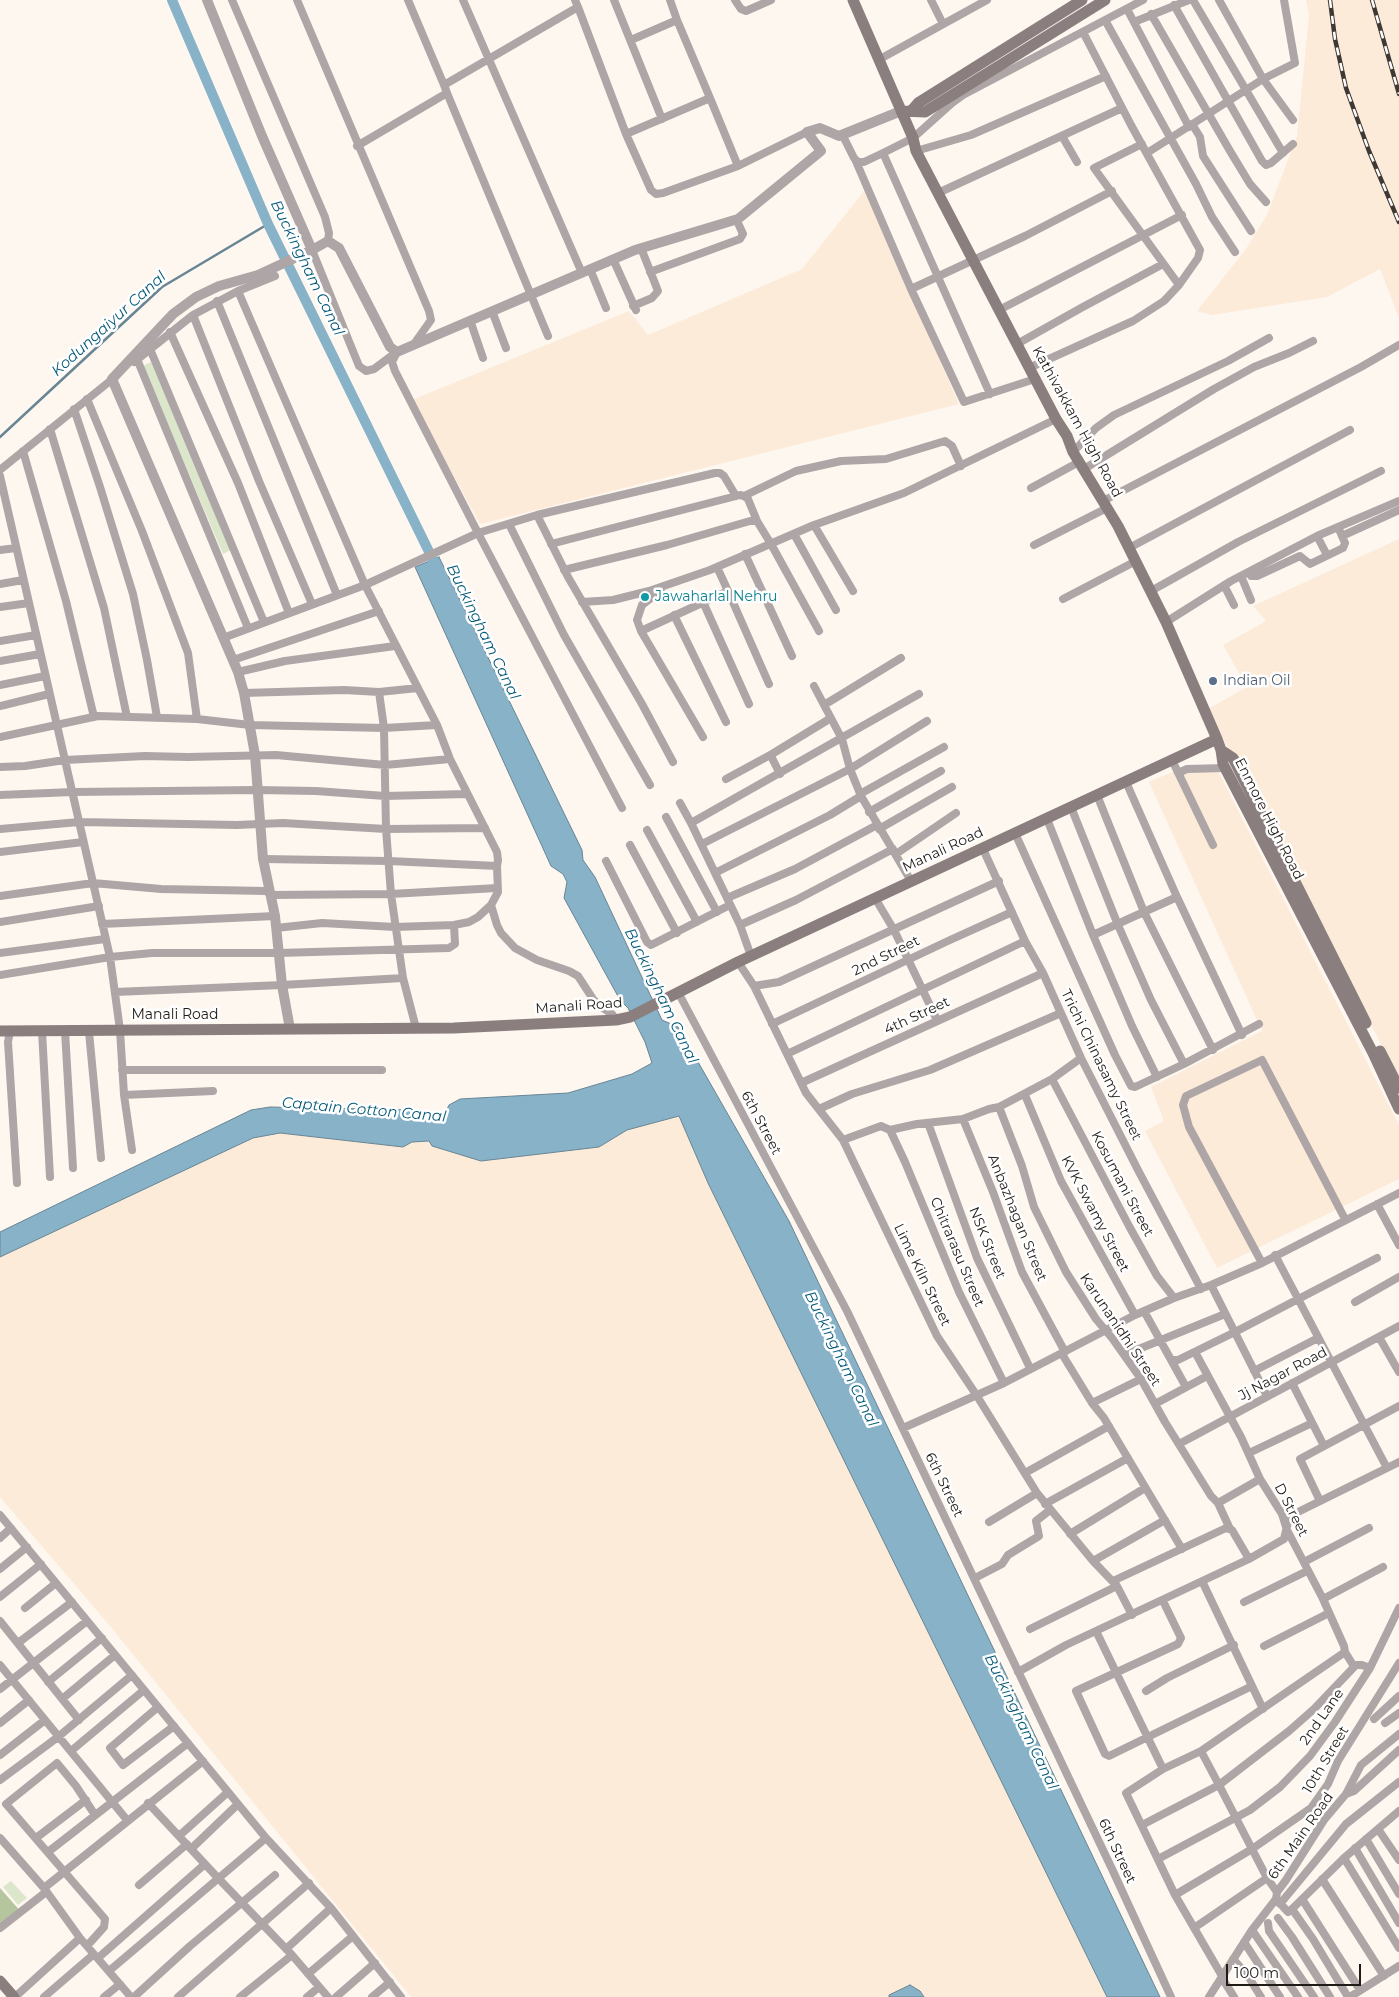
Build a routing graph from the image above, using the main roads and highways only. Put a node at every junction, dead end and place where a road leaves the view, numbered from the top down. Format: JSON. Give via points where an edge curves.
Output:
{"nodes":[{"id":1,"x":853,"y":0,"type":"edge"},
{"id":2,"x":1082,"y":0,"type":"edge"},
{"id":3,"x":1105,"y":0,"type":"edge"},
{"id":4,"x":906,"y":111,"type":"junction"},
{"id":5,"x":1219,"y":744,"type":"junction"},
{"id":6,"x":5,"y":1031,"type":"edge"},
{"id":7,"x":1399,"y":1088,"type":"edge"},
{"id":8,"x":1399,"y":1109,"type":"edge"},
{"id":9,"x":0,"y":1981,"type":"edge"},
{"id":10,"x":14,"y":1997,"type":"edge"}],
"edges":[{"from":1,"to":4,"type":"main road","name":"Kathivakkam High Road"},
{"from":2,"to":4,"type":"main road"},
{"from":3,"to":4,"type":"main road","via":[[924,112]]},
{"from":4,"to":5,"type":"main road","name":"Kathivakkam High Road","via":[[916,151],[1056,419],[1136,561]]},
{"from":5,"to":6,"type":"main road","name":"Manali Road","via":[[1172,760],[738,962],[630,1017],[454,1028]]},
{"from":5,"to":7,"type":"main road","name":"Enmore High Road","via":[[1233,758]]},
{"from":5,"to":8,"type":"main road","name":"Enmore High Road","via":[[1225,768]]},
{"from":9,"to":10,"type":"main road"}]}
